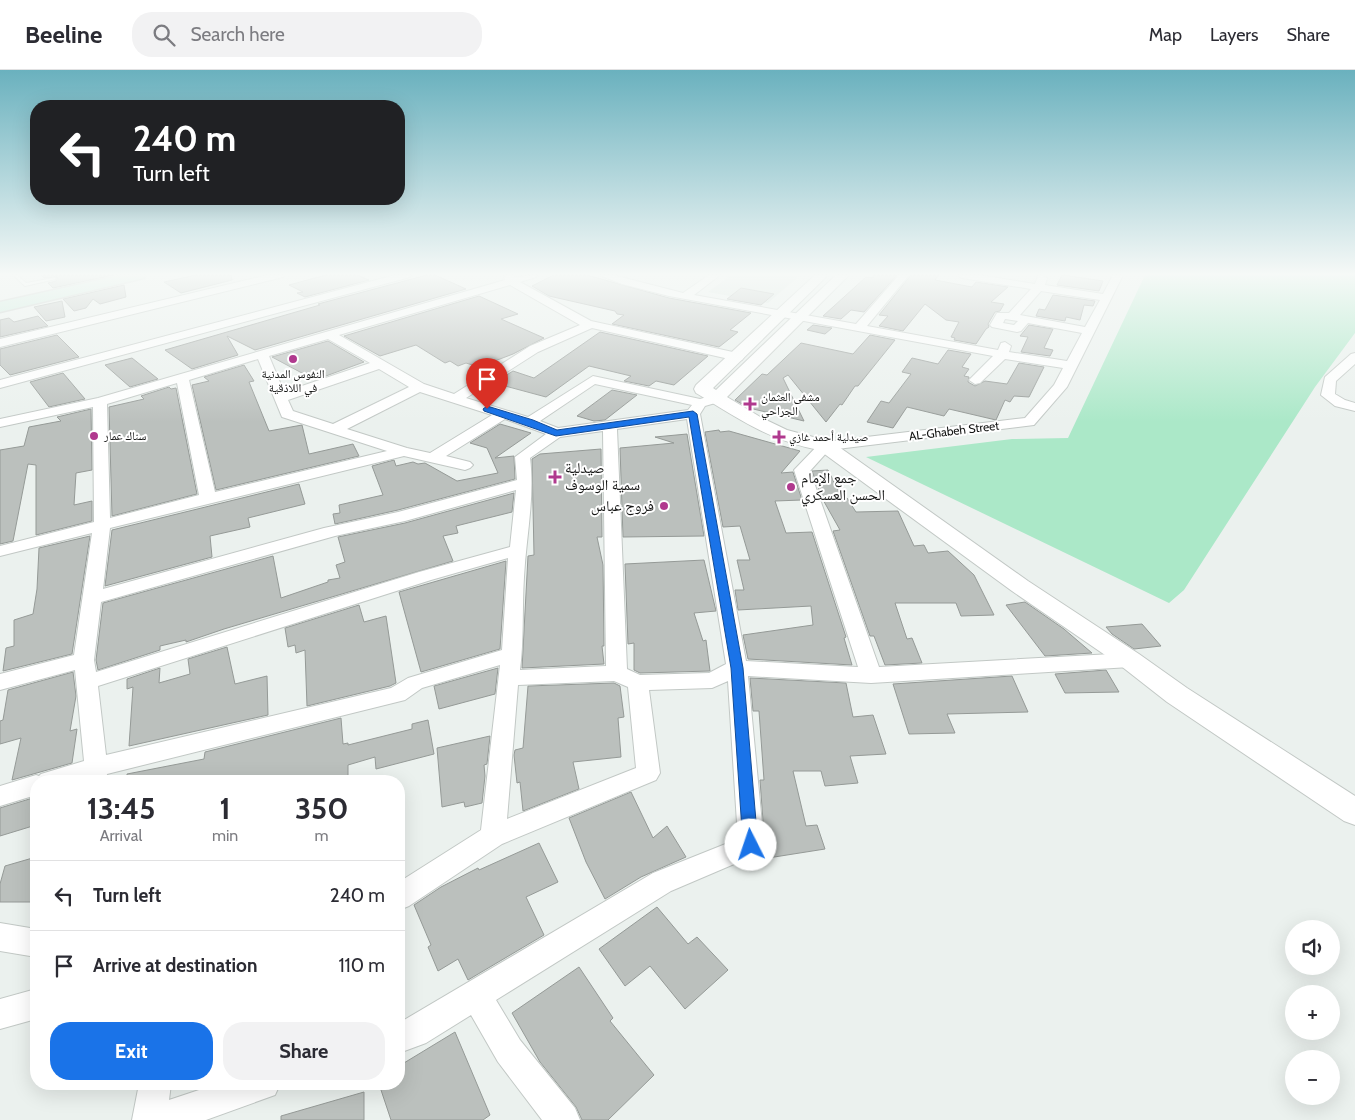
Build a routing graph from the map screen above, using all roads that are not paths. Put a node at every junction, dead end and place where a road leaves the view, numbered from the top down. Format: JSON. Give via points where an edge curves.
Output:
{"nodes":[{"id":1,"x":75,"y":324,"type":"edge"},
{"id":2,"x":223,"y":324,"type":"edge"},
{"id":3,"x":362,"y":324,"type":"edge"},
{"id":4,"x":769,"y":324,"type":"edge"},
{"id":5,"x":793,"y":324,"type":"edge"},
{"id":6,"x":838,"y":324,"type":"edge"},
{"id":7,"x":862,"y":324,"type":"edge"},
{"id":8,"x":1010,"y":324,"type":"edge"},
{"id":9,"x":1013,"y":324,"type":"edge"},
{"id":10,"x":1021,"y":324,"type":"edge"},
{"id":11,"x":1048,"y":324,"type":"edge"},
{"id":12,"x":1093,"y":324,"type":"edge"},
{"id":13,"x":590,"y":325,"type":"joint"},
{"id":14,"x":859,"y":328,"type":"junction"},
{"id":15,"x":1089,"y":331,"type":"junction"},
{"id":16,"x":330,"y":334,"type":"junction"},
{"id":17,"x":0,"y":343,"type":"edge"},
{"id":18,"x":262,"y":355,"type":"junction"},
{"id":19,"x":1002,"y":355,"type":"junction"},
{"id":20,"x":738,"y":357,"type":"junction"},
{"id":21,"x":1355,"y":357,"type":"edge"},
{"id":22,"x":380,"y":364,"type":"junction"},
{"id":23,"x":1072,"y":366,"type":"junction"},
{"id":24,"x":182,"y":377,"type":"junction"},
{"id":25,"x":975,"y":380,"type":"dead end"},
{"id":26,"x":0,"y":384,"type":"edge"},
{"id":27,"x":419,"y":388,"type":"junction"},
{"id":28,"x":280,"y":398,"type":"junction"},
{"id":29,"x":455,"y":399,"type":"junction"},
{"id":30,"x":100,"y":402,"type":"junction"},
{"id":31,"x":703,"y":405,"type":"junction"},
{"id":32,"x":1355,"y":406,"type":"edge"},
{"id":33,"x":503,"y":414,"type":"junction"},
{"id":34,"x":530,"y":422,"type":"junction"},
{"id":35,"x":0,"y":423,"type":"edge"},
{"id":36,"x":610,"y":426,"type":"junction"},
{"id":37,"x":335,"y":429,"type":"junction"},
{"id":38,"x":556,"y":433,"type":"junction"},
{"id":39,"x":825,"y":446,"type":"junction"},
{"id":40,"x":404,"y":452,"type":"junction"},
{"id":41,"x":433,"y":458,"type":"junction"},
{"id":42,"x":465,"y":465,"type":"dead end"},
{"id":43,"x":525,"y":483,"type":"junction"},
{"id":44,"x":208,"y":498,"type":"junction"},
{"id":45,"x":102,"y":525,"type":"junction"},
{"id":46,"x":517,"y":550,"type":"junction"},
{"id":47,"x":0,"y":551,"type":"edge"},
{"id":48,"x":92,"y":598,"type":"junction"},
{"id":49,"x":512,"y":654,"type":"junction"},
{"id":50,"x":84,"y":660,"type":"junction"},
{"id":51,"x":1130,"y":660,"type":"junction"},
{"id":52,"x":737,"y":668,"type":"junction"},
{"id":53,"x":871,"y":675,"type":"junction"},
{"id":54,"x":508,"y":678,"type":"junction"},
{"id":55,"x":627,"y":678,"type":"junction"},
{"id":56,"x":0,"y":682,"type":"edge"},
{"id":57,"x":87,"y":682,"type":"junction"},
{"id":58,"x":95,"y":774,"type":"edge"},
{"id":59,"x":30,"y":787,"type":"edge"},
{"id":60,"x":0,"y":796,"type":"edge"},
{"id":61,"x":1355,"y":812,"type":"edge"},
{"id":62,"x":493,"y":836,"type":"junction"},
{"id":63,"x":405,"y":893,"type":"edge"},
{"id":64,"x":0,"y":937,"type":"edge"},
{"id":65,"x":30,"y":942,"type":"edge"},
{"id":66,"x":476,"y":995,"type":"junction"},
{"id":67,"x":30,"y":1006,"type":"edge"},
{"id":68,"x":0,"y":1014,"type":"edge"},
{"id":69,"x":405,"y":1036,"type":"edge"},
{"id":70,"x":154,"y":1090,"type":"edge"},
{"id":71,"x":246,"y":1090,"type":"edge"},
{"id":72,"x":149,"y":1120,"type":"edge"},
{"id":73,"x":158,"y":1120,"type":"edge"},
{"id":74,"x":563,"y":1120,"type":"edge"}],
"edges":[{"from":1,"to":17,"type":"street"},
{"from":2,"to":26,"type":"street"},
{"from":3,"to":16,"type":"street"},
{"from":4,"to":20,"type":"street"},
{"from":5,"to":31,"type":"street"},
{"from":6,"to":14,"type":"street"},
{"from":7,"to":14,"type":"street"},
{"from":8,"to":19,"type":"street"},
{"from":9,"to":10,"type":"street","via":[[1017,329]]},
{"from":11,"to":15,"type":"street"},
{"from":12,"to":15,"type":"street","name":"AL-Ghabeh Street"},
{"from":13,"to":20,"type":"street"},
{"from":13,"to":29,"type":"street","via":[[534,349]]},
{"from":14,"to":19,"type":"street"},
{"from":15,"to":23,"type":"street","name":"AL-Ghabeh Street"},
{"from":16,"to":18,"type":"street"},
{"from":16,"to":22,"type":"street"},
{"from":18,"to":24,"type":"street"},
{"from":18,"to":28,"type":"street"},
{"from":19,"to":23,"type":"street"},
{"from":19,"to":25,"type":"street"},
{"from":20,"to":31,"type":"street","via":[[702,389]]},
{"from":21,"to":32,"type":"street","via":[[1330,380],[1328,395],[1340,403]]},
{"from":22,"to":27,"type":"street"},
{"from":22,"to":28,"type":"street"},
{"from":23,"to":39,"type":"street","name":"AL-Ghabeh Street","via":[[1060,387],[1029,422]]},
{"from":24,"to":30,"type":"street"},
{"from":24,"to":44,"type":"street"},
{"from":27,"to":29,"type":"street"},
{"from":27,"to":37,"type":"street"},
{"from":28,"to":37,"type":"street","via":[[287,414]]},
{"from":29,"to":33,"type":"street"},
{"from":30,"to":35,"type":"street"},
{"from":30,"to":45,"type":"street"},
{"from":31,"to":34,"type":"street","via":[[594,380]]},
{"from":31,"to":36,"type":"street"},
{"from":31,"to":39,"type":"street","name":"AL-Ghabeh Street","via":[[795,441]]},
{"from":31,"to":52,"type":"street"},
{"from":33,"to":34,"type":"street"},
{"from":33,"to":41,"type":"street"},
{"from":34,"to":38,"type":"street"},
{"from":36,"to":38,"type":"street"},
{"from":36,"to":55,"type":"street"},
{"from":37,"to":40,"type":"street"},
{"from":38,"to":43,"type":"street","via":[[522,458]]},
{"from":39,"to":51,"type":"street"},
{"from":39,"to":53,"type":"street","via":[[802,470]]},
{"from":40,"to":41,"type":"street"},
{"from":40,"to":44,"type":"street"},
{"from":41,"to":42,"type":"street"},
{"from":43,"to":46,"type":"street"},
{"from":43,"to":48,"type":"street","via":[[399,518],[330,532]]},
{"from":44,"to":45,"type":"street"},
{"from":45,"to":47,"type":"street"},
{"from":45,"to":48,"type":"street"},
{"from":46,"to":49,"type":"street"},
{"from":46,"to":57,"type":"street"},
{"from":48,"to":50,"type":"street"},
{"from":49,"to":54,"type":"street"},
{"from":49,"to":58,"type":"street","via":[[415,682],[397,694]]},
{"from":50,"to":56,"type":"street"},
{"from":50,"to":57,"type":"street"},
{"from":51,"to":53,"type":"street"},
{"from":51,"to":61,"type":"street","via":[[1177,695]]},
{"from":52,"to":53,"type":"street"},
{"from":52,"to":55,"type":"street","via":[[712,680]]},
{"from":52,"to":66,"type":"street","via":[[751,845],[662,882]]},
{"from":54,"to":55,"type":"street"},
{"from":54,"to":62,"type":"street"},
{"from":55,"to":62,"type":"street","via":[[648,773]]},
{"from":57,"to":58,"type":"street"},
{"from":59,"to":60,"type":"street"},
{"from":62,"to":63,"type":"street"},
{"from":64,"to":65,"type":"street"},
{"from":66,"to":69,"type":"street"},
{"from":66,"to":74,"type":"street","via":[[508,1051]]},
{"from":67,"to":68,"type":"street"},
{"from":70,"to":72,"type":"street"},
{"from":71,"to":73,"type":"street"}]}
